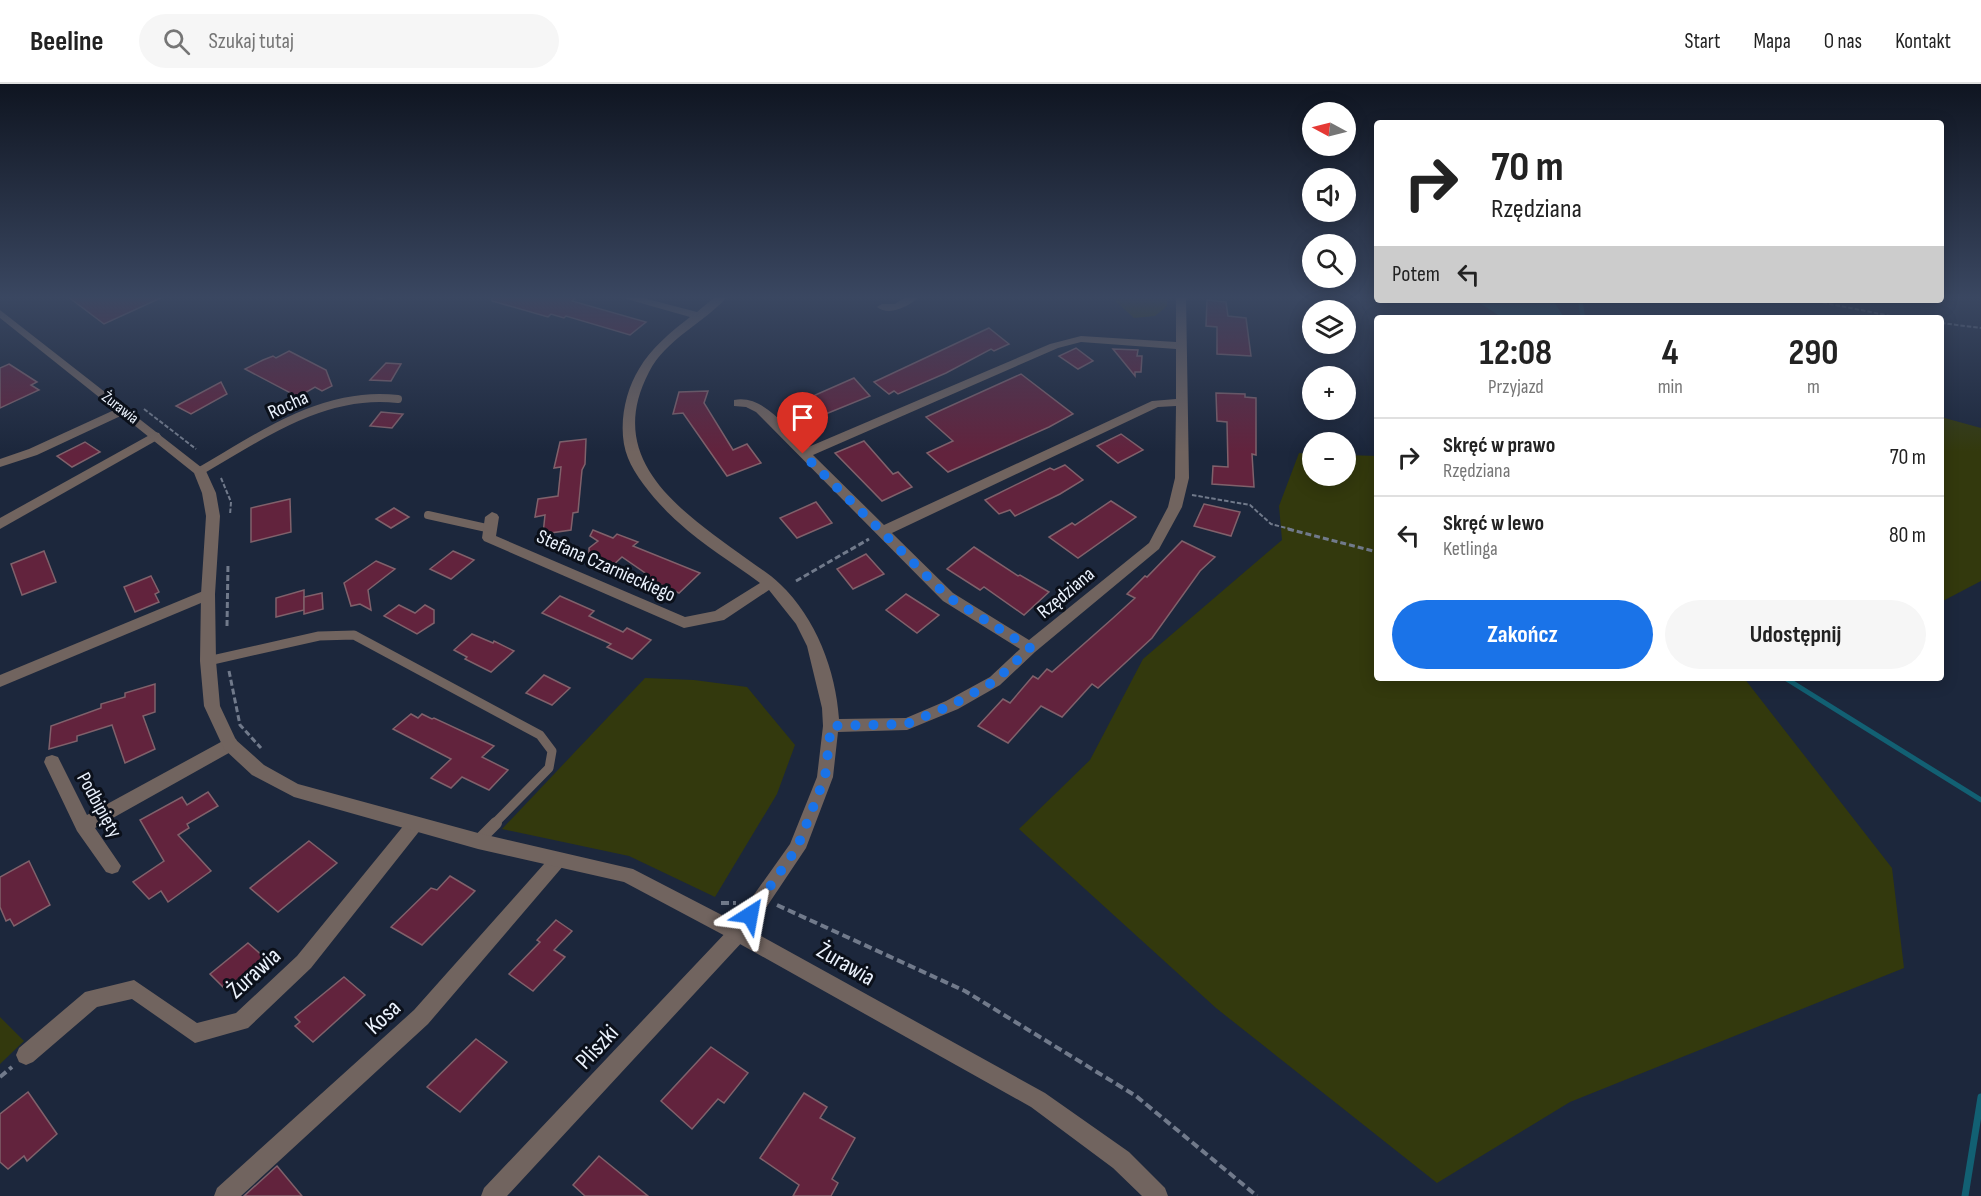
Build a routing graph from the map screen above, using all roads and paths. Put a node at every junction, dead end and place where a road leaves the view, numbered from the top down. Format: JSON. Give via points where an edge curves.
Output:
{"nodes":[{"id":1,"x":43,"y":348,"type":"edge"},
{"id":2,"x":663,"y":348,"type":"edge"},
{"id":3,"x":1050,"y":348,"type":"edge"},
{"id":4,"x":1181,"y":348,"type":"edge"},
{"id":5,"x":398,"y":399,"type":"dead end"},
{"id":6,"x":1181,"y":402,"type":"junction"},
{"id":7,"x":738,"y":403,"type":"dead end"},
{"id":8,"x":143,"y":408,"type":"dead end"},
{"id":9,"x":123,"y":411,"type":"junction"},
{"id":10,"x":155,"y":436,"type":"junction"},
{"id":11,"x":803,"y":454,"type":"junction"},
{"id":12,"x":0,"y":463,"type":"edge"},
{"id":13,"x":206,"y":467,"type":"junction"},
{"id":14,"x":1178,"y":493,"type":"junction"},
{"id":15,"x":428,"y":515,"type":"dead end"},
{"id":16,"x":230,"y":523,"type":"dead end"},
{"id":17,"x":0,"y":524,"type":"edge"},
{"id":18,"x":491,"y":528,"type":"joint"},
{"id":19,"x":884,"y":531,"type":"junction"},
{"id":20,"x":1374,"y":551,"type":"edge"},
{"id":21,"x":228,"y":555,"type":"dead end"},
{"id":22,"x":796,"y":581,"type":"dead end"},
{"id":23,"x":770,"y":583,"type":"junction"},
{"id":24,"x":208,"y":594,"type":"junction"},
{"id":25,"x":1030,"y":648,"type":"junction"},
{"id":26,"x":226,"y":657,"type":"junction"},
{"id":27,"x":208,"y":661,"type":"junction"},
{"id":28,"x":0,"y":681,"type":"edge"},
{"id":29,"x":831,"y":726,"type":"junction"},
{"id":30,"x":230,"y":744,"type":"junction"},
{"id":31,"x":268,"y":755,"type":"dead end"},
{"id":32,"x":52,"y":762,"type":"dead end"},
{"id":33,"x":415,"y":824,"type":"junction"},
{"id":34,"x":83,"y":826,"type":"junction"},
{"id":35,"x":478,"y":841,"type":"junction"},
{"id":36,"x":558,"y":860,"type":"junction"},
{"id":37,"x":112,"y":866,"type":"dead end"},
{"id":38,"x":720,"y":903,"type":"dead end"},
{"id":39,"x":740,"y":903,"type":"dead end"},
{"id":40,"x":772,"y":904,"type":"dead end"},
{"id":41,"x":738,"y":933,"type":"junction"},
{"id":42,"x":26,"y":1055,"type":"dead end"},
{"id":43,"x":225,"y":1196,"type":"edge"},
{"id":44,"x":492,"y":1196,"type":"edge"},
{"id":45,"x":1157,"y":1196,"type":"edge"},
{"id":46,"x":1257,"y":1196,"type":"edge"}],
"edges":[{"from":1,"to":9,"type":"street","name":"Żurawia"},
{"from":2,"to":23,"type":"street","via":[[644,370],[632,403],[628,430],[634,458],[657,492],[684,520]]},
{"from":3,"to":11,"type":"street"},
{"from":4,"to":6,"type":"street","name":"Rzędziana"},
{"from":5,"to":13,"type":"lane","name":"Rocha","via":[[371,396],[297,416]]},
{"from":6,"to":14,"type":"street","name":"Rzędziana","via":[[1182,478]]},
{"from":6,"to":19,"type":"street","via":[[1156,404]]},
{"from":7,"to":11,"type":"street","via":[[760,409]]},
{"from":8,"to":13,"type":"path"},
{"from":9,"to":10,"type":"street","name":"Żurawia"},
{"from":9,"to":12,"type":"street"},
{"from":10,"to":13,"type":"street","name":"Żurawia"},
{"from":10,"to":17,"type":"street","name":"Żurawia"},
{"from":11,"to":19,"type":"street"},
{"from":13,"to":16,"type":"path","via":[[225,484],[231,502]]},
{"from":13,"to":24,"type":"street","name":"Żurawia","via":[[213,516]]},
{"from":14,"to":20,"type":"path","via":[[1250,505],[1271,524]]},
{"from":14,"to":25,"type":"street","name":"Rzędziana","via":[[1175,507],[1154,546]]},
{"from":15,"to":18,"type":"lane"},
{"from":18,"to":23,"type":"street","name":"Stefana Czarnieckiego","via":[[684,623],[719,616]]},
{"from":19,"to":22,"type":"path"},
{"from":19,"to":25,"type":"street","via":[[948,597]]},
{"from":21,"to":26,"type":"path"},
{"from":23,"to":29,"type":"street","via":[[802,621],[815,646]]},
{"from":24,"to":27,"type":"street","name":"Żurawia"},
{"from":24,"to":28,"type":"street"},
{"from":25,"to":29,"type":"street","name":"Rzędziana","via":[[995,681],[907,724]]},
{"from":26,"to":27,"type":"lane"},
{"from":26,"to":31,"type":"path","via":[[240,725]]},
{"from":26,"to":35,"type":"lane","via":[[319,636],[354,634],[540,735],[552,751],[549,768]]},
{"from":27,"to":30,"type":"street","name":"Żurawia","via":[[213,706]]},
{"from":29,"to":41,"type":"street","via":[[825,777],[797,848]]},
{"from":30,"to":33,"type":"street","name":"Żurawia","via":[[258,770],[294,790]]},
{"from":30,"to":34,"type":"street"},
{"from":32,"to":34,"type":"street","name":"Podbipięty"},
{"from":33,"to":35,"type":"street","name":"Żurawia"},
{"from":33,"to":42,"type":"street","name":"Żurawia","via":[[304,962],[242,1021],[195,1033],[134,989],[92,999]]},
{"from":34,"to":37,"type":"street","name":"Podbipięty"},
{"from":35,"to":36,"type":"street","name":"Żurawia"},
{"from":36,"to":41,"type":"street","name":"Żurawia","via":[[627,875]]},
{"from":36,"to":43,"type":"street","name":"Kosa","via":[[421,1017]]},
{"from":38,"to":39,"type":"path"},
{"from":40,"to":46,"type":"path","via":[[965,991],[1136,1096]]},
{"from":41,"to":44,"type":"street","name":"Pliszki"},
{"from":41,"to":45,"type":"street","name":"Żurawia","via":[[1038,1100],[1121,1161]]}]}
